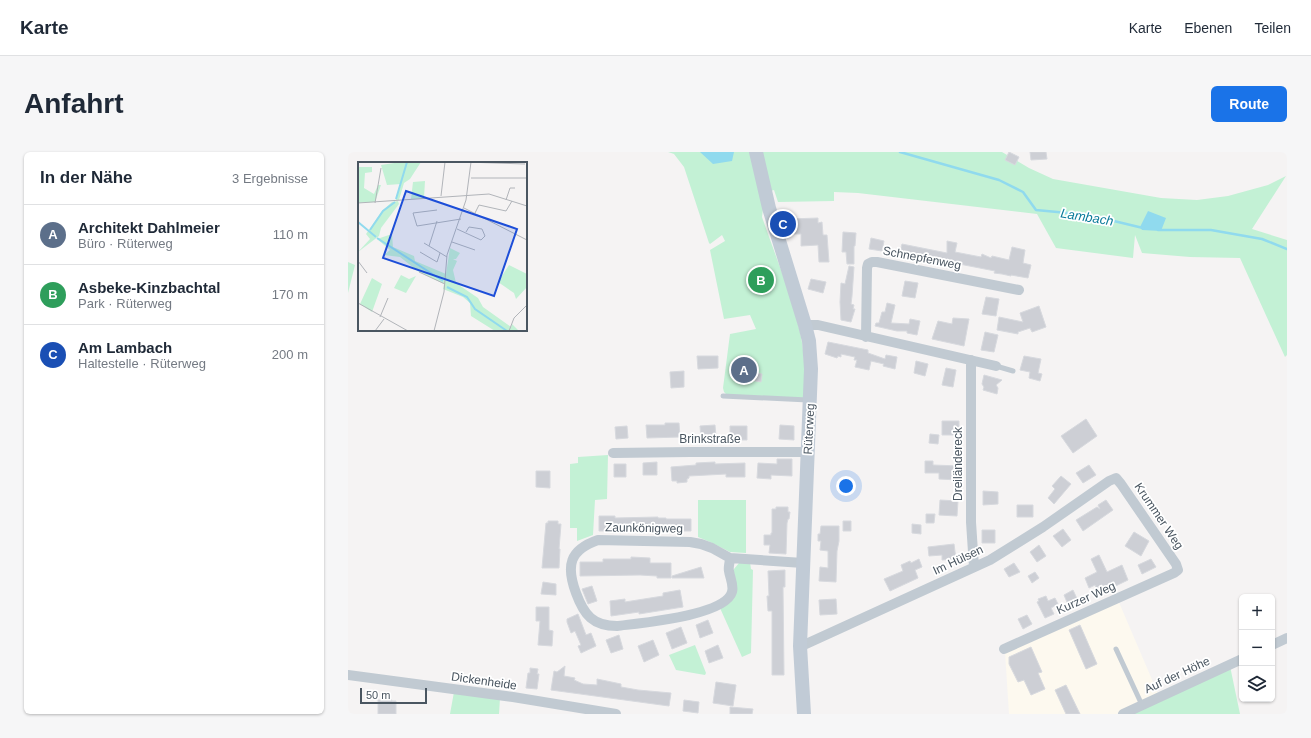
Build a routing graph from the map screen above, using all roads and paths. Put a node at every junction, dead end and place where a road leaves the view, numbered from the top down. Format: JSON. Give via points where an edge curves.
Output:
{"nodes":[{"id":1,"x":756,"y":152,"type":"edge"},
{"id":2,"x":1019,"y":290,"type":"dead end"},
{"id":3,"x":805,"y":325,"type":"junction"},
{"id":4,"x":866,"y":337,"type":"junction"},
{"id":5,"x":971,"y":360,"type":"junction"},
{"id":6,"x":996,"y":366,"type":"joint"},
{"id":7,"x":1013,"y":371,"type":"dead end"},
{"id":8,"x":723,"y":396,"type":"dead end"},
{"id":9,"x":811,"y":400,"type":"junction"},
{"id":10,"x":808,"y":452,"type":"junction"},
{"id":11,"x":613,"y":453,"type":"dead end"},
{"id":12,"x":1116,"y":478,"type":"joint"},
{"id":13,"x":730,"y":558,"type":"junction"},
{"id":14,"x":803,"y":563,"type":"junction"},
{"id":15,"x":974,"y":567,"type":"junction"},
{"id":16,"x":1178,"y":570,"type":"joint"},
{"id":17,"x":1287,"y":638,"type":"edge"},
{"id":18,"x":1275,"y":644,"type":"edge"},
{"id":19,"x":800,"y":646,"type":"junction"},
{"id":20,"x":1004,"y":649,"type":"dead end"},
{"id":21,"x":1116,"y":649,"type":"dead end"},
{"id":22,"x":1239,"y":659,"type":"edge"},
{"id":23,"x":348,"y":675,"type":"edge"},
{"id":24,"x":1142,"y":706,"type":"junction"},
{"id":25,"x":616,"y":714,"type":"edge"},
{"id":26,"x":804,"y":714,"type":"edge"},
{"id":27,"x":1123,"y":714,"type":"edge"}],
"edges":[{"from":1,"to":3,"type":"street","name":"Rüterweg","via":[[769,208]]},
{"from":2,"to":4,"type":"street","name":"Schnepfenweg","via":[[872,262],[867,268]]},
{"from":3,"to":4,"type":"street"},
{"from":3,"to":9,"type":"street","name":"Rüterweg","via":[[809,341]]},
{"from":4,"to":5,"type":"street"},
{"from":5,"to":6,"type":"street"},
{"from":5,"to":15,"type":"street","name":"Dreiländereck","via":[[971,522]]},
{"from":6,"to":7,"type":"lane"},
{"from":8,"to":9,"type":"lane"},
{"from":9,"to":10,"type":"street","name":"Rüterweg"},
{"from":10,"to":11,"type":"street","name":"Brinkstraße"},
{"from":10,"to":14,"type":"street","name":"Rüterweg"},
{"from":12,"to":15,"type":"street","name":"Im Hülsen","via":[[998,556]]},
{"from":12,"to":16,"type":"street","name":"Krummer Weg"},
{"from":13,"to":13,"type":"street","name":"Zaunkönigweg","via":[[712,548],[690,542],[598,540],[588,543],[575,555],[571,563],[570,579],[584,611],[598,623],[617,626],[685,616],[726,601],[733,591],[729,570]]},
{"from":13,"to":14,"type":"street","name":"Zaunkönigweg"},
{"from":14,"to":19,"type":"street","name":"Rüterweg"},
{"from":15,"to":19,"type":"street","name":"Im Hülsen"},
{"from":16,"to":20,"type":"street","name":"Kurzer Weg"},
{"from":17,"to":18,"type":"street"},
{"from":19,"to":26,"type":"street","name":"Rüterweg"},
{"from":21,"to":24,"type":"lane"},
{"from":22,"to":24,"type":"street","name":"Auf der Höhe"},
{"from":23,"to":25,"type":"street","name":"Dickenheide"},
{"from":24,"to":27,"type":"street","name":"Auf der Höhe"}]}
